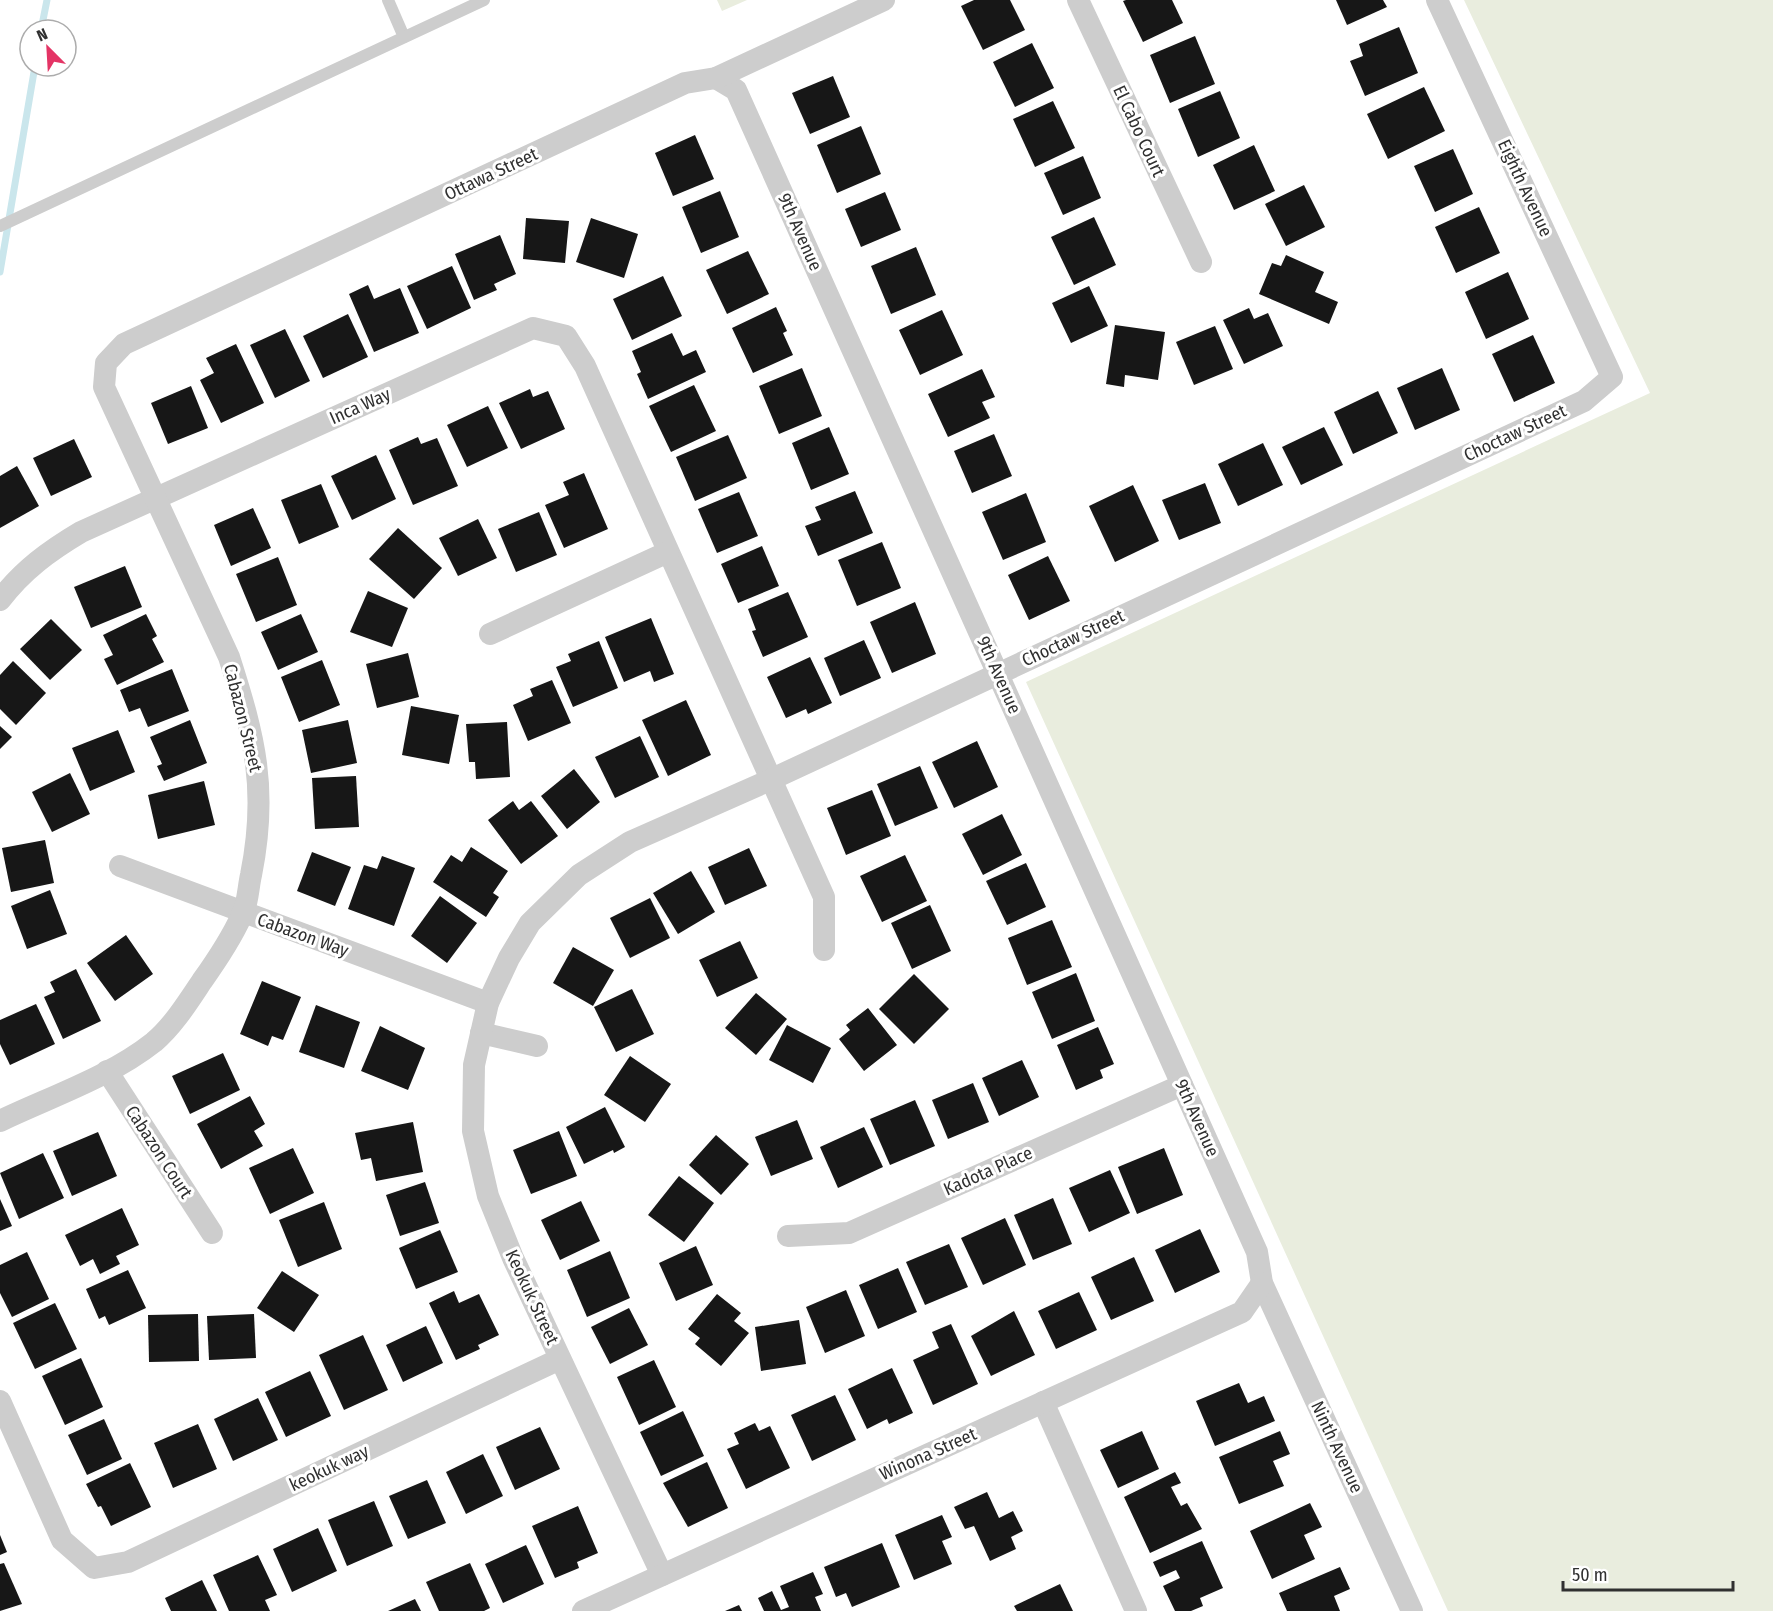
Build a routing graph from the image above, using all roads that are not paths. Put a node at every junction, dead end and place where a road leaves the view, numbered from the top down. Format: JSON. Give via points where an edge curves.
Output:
{"nodes":[{"id":1,"x":388,"y":0,"type":"edge"},
{"id":2,"x":484,"y":0,"type":"edge"},
{"id":3,"x":884,"y":0,"type":"edge"},
{"id":4,"x":1078,"y":0,"type":"edge"},
{"id":5,"x":1437,"y":0,"type":"edge"},
{"id":6,"x":404,"y":37,"type":"junction"},
{"id":7,"x":716,"y":78,"type":"junction"},
{"id":8,"x":0,"y":225,"type":"edge"},
{"id":9,"x":1201,"y":262,"type":"dead end"},
{"id":10,"x":106,"y":363,"type":"joint"},
{"id":11,"x":1612,"y":377,"type":"joint"},
{"id":12,"x":155,"y":500,"type":"junction"},
{"id":13,"x":668,"y":552,"type":"junction"},
{"id":14,"x":0,"y":600,"type":"edge"},
{"id":15,"x":490,"y":634,"type":"dead end"},
{"id":16,"x":998,"y":672,"type":"junction"},
{"id":17,"x":770,"y":780,"type":"junction"},
{"id":18,"x":120,"y":866,"type":"dead end"},
{"id":19,"x":243,"y":913,"type":"junction"},
{"id":20,"x":824,"y":950,"type":"dead end"},
{"id":21,"x":488,"y":1003,"type":"junction"},
{"id":22,"x":481,"y":1033,"type":"junction"},
{"id":23,"x":537,"y":1046,"type":"dead end"},
{"id":24,"x":107,"y":1071,"type":"junction"},
{"id":25,"x":1182,"y":1085,"type":"junction"},
{"id":26,"x":0,"y":1121,"type":"edge"},
{"id":27,"x":212,"y":1233,"type":"dead end"},
{"id":28,"x":788,"y":1236,"type":"dead end"},
{"id":29,"x":1262,"y":1283,"type":"junction"},
{"id":30,"x":560,"y":1359,"type":"junction"},
{"id":31,"x":0,"y":1401,"type":"edge"},
{"id":32,"x":1043,"y":1402,"type":"junction"},
{"id":33,"x":662,"y":1575,"type":"junction"},
{"id":34,"x":583,"y":1611,"type":"edge"},
{"id":35,"x":1136,"y":1611,"type":"edge"},
{"id":36,"x":1412,"y":1611,"type":"edge"}],
"edges":[{"from":1,"to":6,"type":"lane"},
{"from":2,"to":6,"type":"lane"},
{"from":3,"to":7,"type":"street","name":"Ottawa Street"},
{"from":4,"to":9,"type":"street","name":"El Cabo Court"},
{"from":5,"to":11,"type":"street","name":"Eighth Avenue"},
{"from":6,"to":8,"type":"lane"},
{"from":7,"to":10,"type":"street","name":"Ottawa Street","via":[[685,83],[124,344]]},
{"from":7,"to":16,"type":"street","name":"9th Avenue","via":[[736,90]]},
{"from":10,"to":12,"type":"street","name":"Cabazon Street","via":[[104,387]]},
{"from":11,"to":16,"type":"street","name":"Choctaw Street","via":[[1584,401]]},
{"from":12,"to":13,"type":"street","name":"Inca Way","via":[[533,328],[566,336],[585,366]]},
{"from":12,"to":14,"type":"street","name":"Inca Way","via":[[81,532],[45,554]]},
{"from":12,"to":19,"type":"street","name":"Cabazon Street","via":[[229,657],[258,762],[260,817]]},
{"from":13,"to":15,"type":"street"},
{"from":13,"to":17,"type":"street"},
{"from":16,"to":17,"type":"street","name":"Choctaw Street"},
{"from":16,"to":25,"type":"street","name":"9th Avenue"},
{"from":17,"to":20,"type":"street","via":[[824,897]]},
{"from":17,"to":21,"type":"street","name":"Choctaw Street","via":[[630,842],[579,875],[530,923]]},
{"from":18,"to":19,"type":"street","name":"Cabazon Way"},
{"from":19,"to":21,"type":"street","name":"Cabazon Way"},
{"from":19,"to":24,"type":"street","name":"Cabazon Street","via":[[218,959],[182,1009],[154,1041]]},
{"from":21,"to":22,"type":"street","name":"Keokuk Street"},
{"from":22,"to":23,"type":"street"},
{"from":22,"to":30,"type":"street","name":"Keokuk Street","via":[[474,1065],[473,1131],[488,1196]]},
{"from":24,"to":26,"type":"street","name":"Cabazon Street"},
{"from":24,"to":27,"type":"street","name":"Cabazon Court"},
{"from":25,"to":28,"type":"street","name":"Kadota Place","via":[[849,1233]]},
{"from":25,"to":29,"type":"street","name":"9th Avenue","via":[[1257,1252]]},
{"from":29,"to":32,"type":"street","name":"Winona Street","via":[[1242,1312]]},
{"from":29,"to":36,"type":"street","name":"Ninth Avenue"},
{"from":30,"to":31,"type":"street","name":"keokuk way","via":[[128,1562],[94,1568],[62,1540]]},
{"from":30,"to":33,"type":"street","name":"Keokuk Street"},
{"from":32,"to":33,"type":"street","name":"Winona Street"},
{"from":32,"to":35,"type":"street"},
{"from":33,"to":34,"type":"street","name":"Winona Street"}]}
